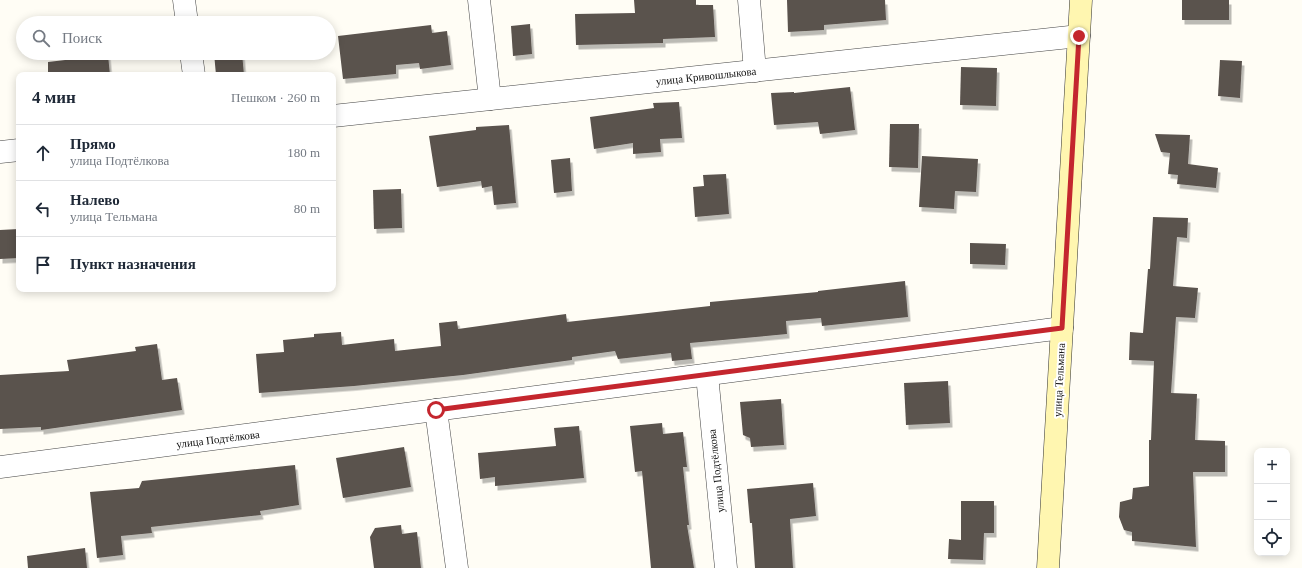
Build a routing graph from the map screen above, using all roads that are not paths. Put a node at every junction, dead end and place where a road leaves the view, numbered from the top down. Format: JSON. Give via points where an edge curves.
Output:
{"nodes":[{"id":1,"x":184,"y":0,"type":"edge"},
{"id":2,"x":479,"y":0,"type":"edge"},
{"id":3,"x":749,"y":0,"type":"edge"},
{"id":4,"x":1081,"y":0,"type":"edge"},
{"id":5,"x":186,"y":16,"type":"edge"},
{"id":6,"x":1079,"y":36,"type":"junction"},
{"id":7,"x":192,"y":60,"type":"edge"},
{"id":8,"x":755,"y":70,"type":"junction"},
{"id":9,"x":194,"y":72,"type":"edge"},
{"id":10,"x":490,"y":99,"type":"junction"},
{"id":11,"x":336,"y":116,"type":"edge"},
{"id":12,"x":16,"y":150,"type":"edge"},
{"id":13,"x":0,"y":152,"type":"edge"},
{"id":14,"x":1062,"y":328,"type":"junction"},
{"id":15,"x":707,"y":375,"type":"junction"},
{"id":16,"x":436,"y":410,"type":"junction"},
{"id":17,"x":0,"y":468,"type":"edge"},
{"id":18,"x":456,"y":568,"type":"edge"},
{"id":19,"x":726,"y":568,"type":"edge"},
{"id":20,"x":1048,"y":568,"type":"edge"}],
"edges":[{"from":1,"to":5,"type":"street"},
{"from":2,"to":10,"type":"street"},
{"from":3,"to":8,"type":"street"},
{"from":4,"to":6,"type":"main road","name":"улица Тельмана"},
{"from":6,"to":8,"type":"street","name":"улица Кривошлыкова"},
{"from":6,"to":14,"type":"main road","name":"улица Тельмана"},
{"from":7,"to":9,"type":"street"},
{"from":8,"to":10,"type":"street","name":"улица Кривошлыкова"},
{"from":10,"to":11,"type":"street","name":"улица Кривошлыкова"},
{"from":12,"to":13,"type":"street"},
{"from":14,"to":15,"type":"street","name":"улица Подтёлкова"},
{"from":14,"to":20,"type":"main road","name":"улица Тельмана"},
{"from":15,"to":16,"type":"street","name":"улица Подтёлкова"},
{"from":15,"to":19,"type":"street","name":"улица Подтёлкова"},
{"from":16,"to":17,"type":"street","name":"улица Подтёлкова"},
{"from":16,"to":18,"type":"street"}]}
